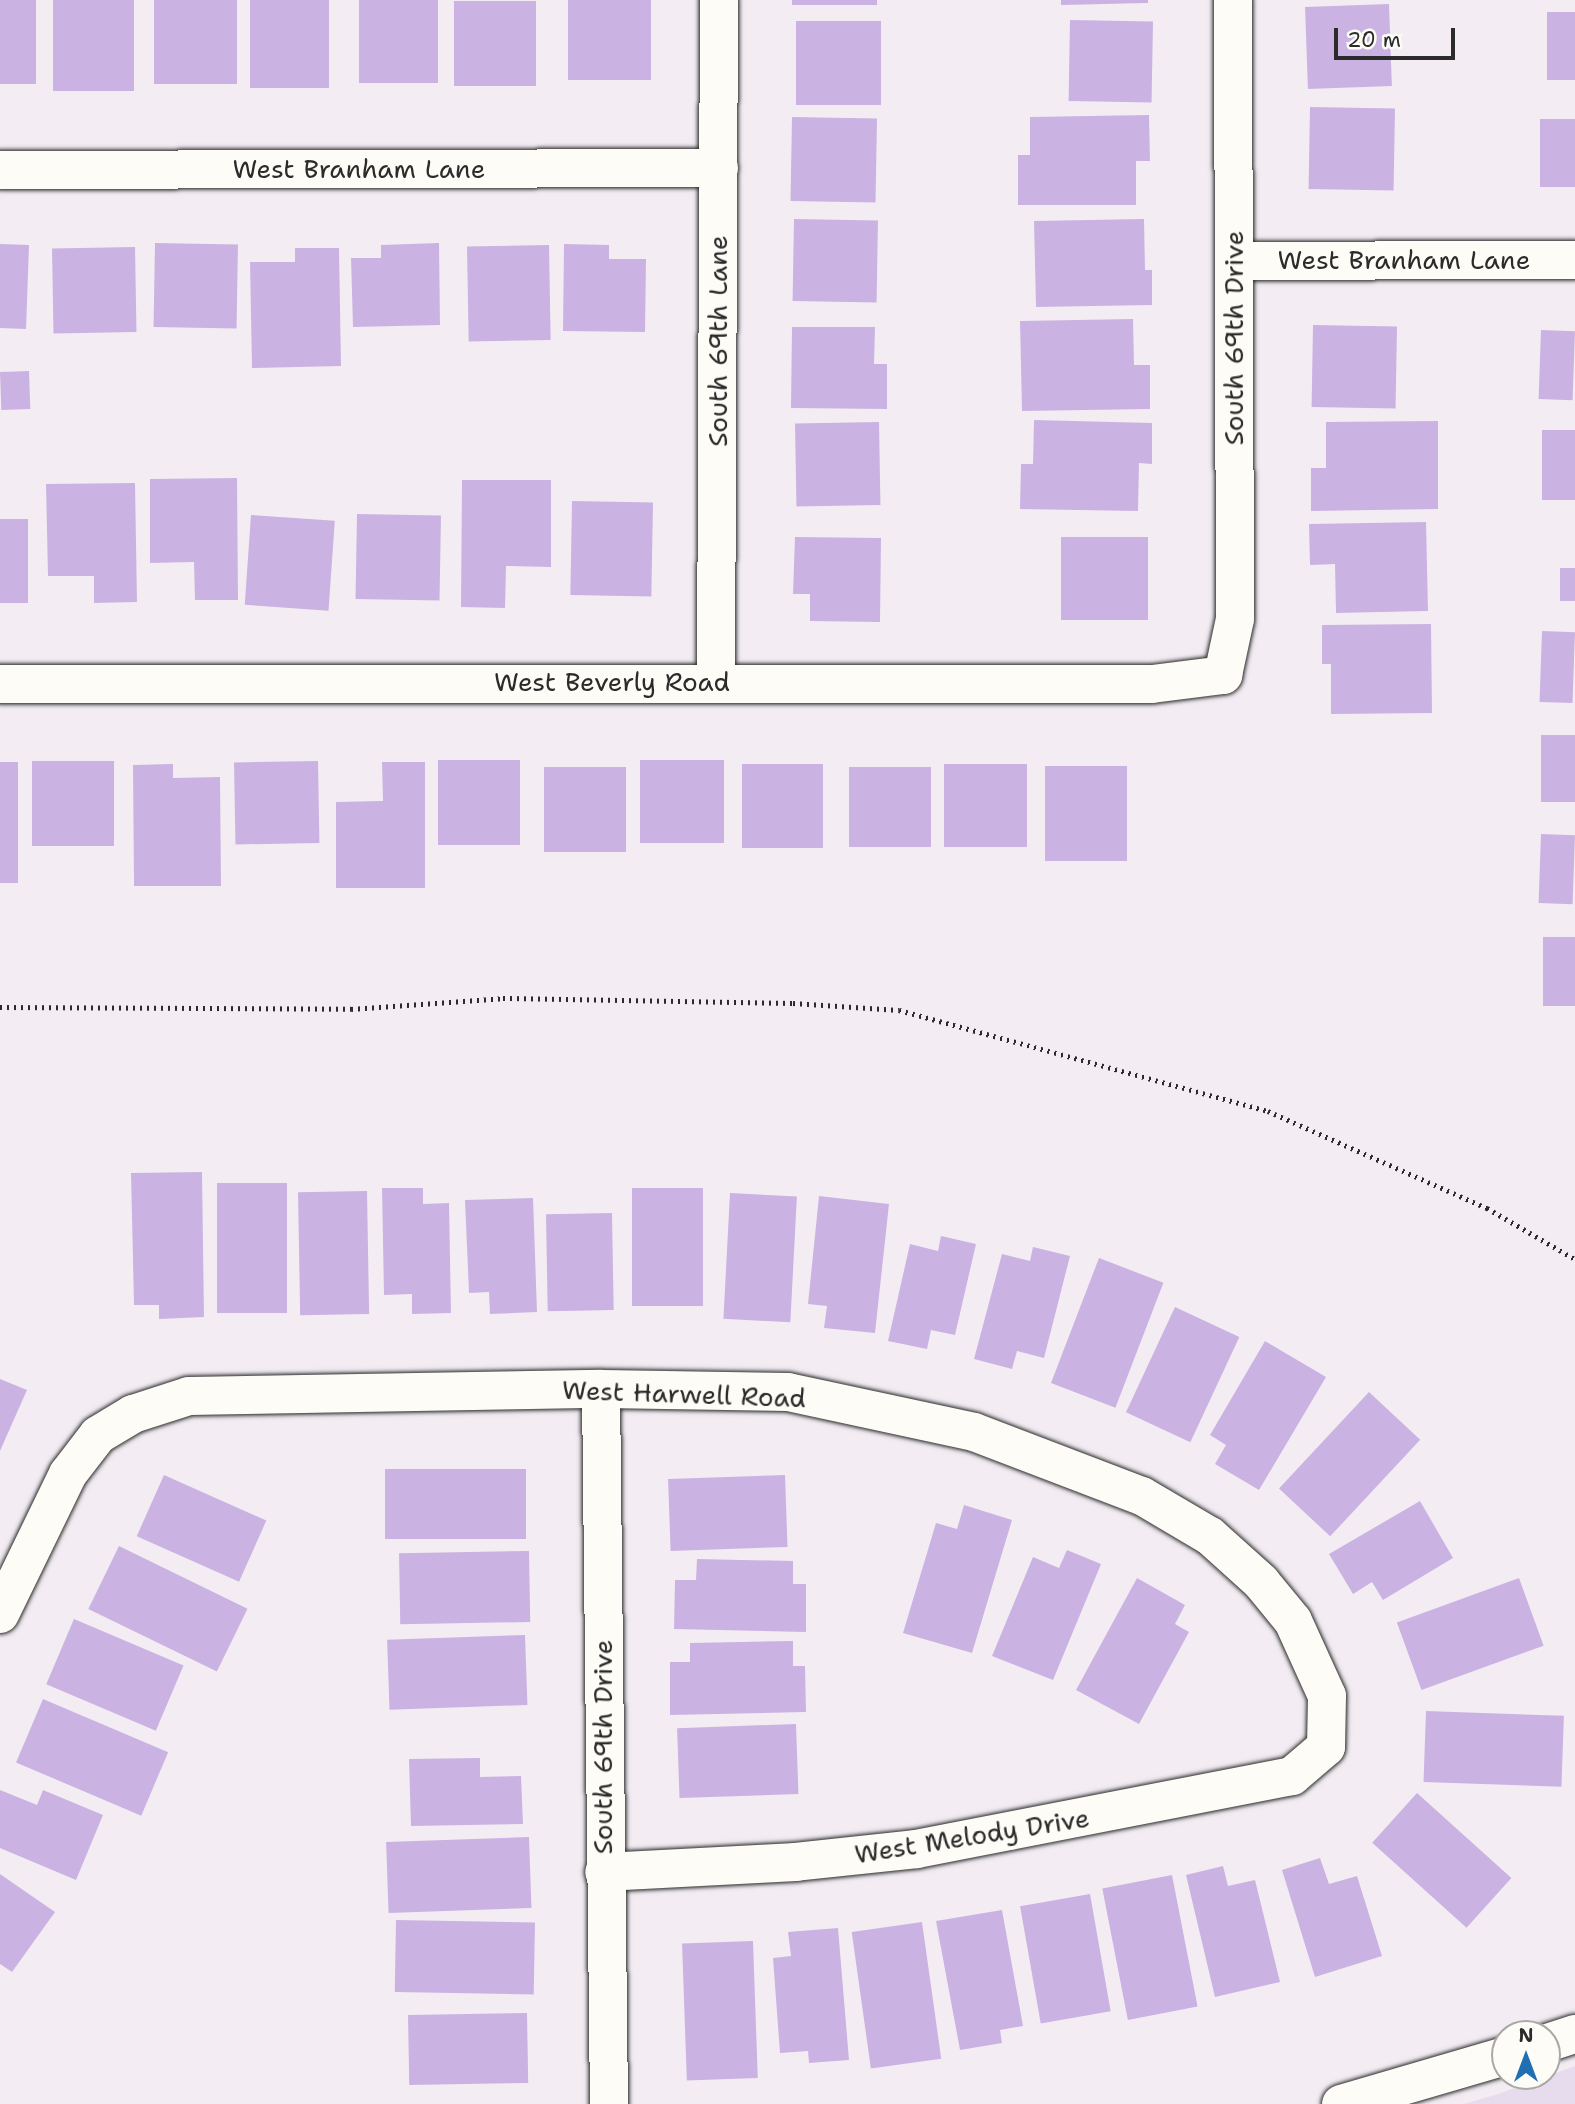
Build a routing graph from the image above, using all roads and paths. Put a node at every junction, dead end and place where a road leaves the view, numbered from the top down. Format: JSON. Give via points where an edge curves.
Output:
{"nodes":[{"id":1,"x":719,"y":0,"type":"edge"},
{"id":2,"x":1233,"y":0,"type":"edge"},
{"id":3,"x":719,"y":168,"type":"junction"},
{"id":4,"x":0,"y":170,"type":"edge"},
{"id":5,"x":1575,"y":260,"type":"edge"},
{"id":6,"x":1234,"y":261,"type":"junction"},
{"id":7,"x":1223,"y":675,"type":"joint"},
{"id":8,"x":716,"y":681,"type":"junction"},
{"id":9,"x":0,"y":684,"type":"edge"},
{"id":10,"x":0,"y":1007,"type":"edge"},
{"id":11,"x":1575,"y":1259,"type":"edge"},
{"id":12,"x":601,"y":1389,"type":"junction"},
{"id":13,"x":3,"y":1599,"type":"edge"},
{"id":14,"x":1326,"y":1747,"type":"joint"},
{"id":15,"x":604,"y":1872,"type":"junction"},
{"id":16,"x":1491,"y":2060,"type":"edge"},
{"id":17,"x":608,"y":2104,"type":"edge"},
{"id":18,"x":1341,"y":2104,"type":"edge"}],
"edges":[{"from":1,"to":3,"type":"street","name":"South 69th Lane"},
{"from":2,"to":6,"type":"street","name":"South 69th Drive"},
{"from":3,"to":4,"type":"street","name":"West Branham Lane"},
{"from":3,"to":8,"type":"street","name":"South 69th Lane"},
{"from":5,"to":6,"type":"street","name":"West Branham Lane"},
{"from":6,"to":7,"type":"street","name":"South 69th Drive","via":[[1236,619]]},
{"from":7,"to":8,"type":"street","name":"West Beverly Road","via":[[1152,684]]},
{"from":8,"to":9,"type":"street","name":"West Beverly Road"},
{"from":10,"to":11,"type":"path","via":[[351,1009],[503,999],[793,1003],[899,1010],[1268,1111],[1487,1208]]},
{"from":12,"to":13,"type":"street","name":"West Harwell Road","via":[[189,1396],[133,1414],[98,1435],[68,1474]]},
{"from":12,"to":14,"type":"street","name":"West Harwell Road","via":[[788,1392],[974,1432],[1142,1496],[1210,1536],[1261,1582],[1293,1621],[1327,1696]]},
{"from":12,"to":15,"type":"street","name":"South 69th Drive"},
{"from":14,"to":15,"type":"street","name":"West Melody Drive","via":[[1292,1776],[917,1849]]},
{"from":15,"to":17,"type":"street","name":"South 69th Drive"},
{"from":16,"to":18,"type":"street"}]}
